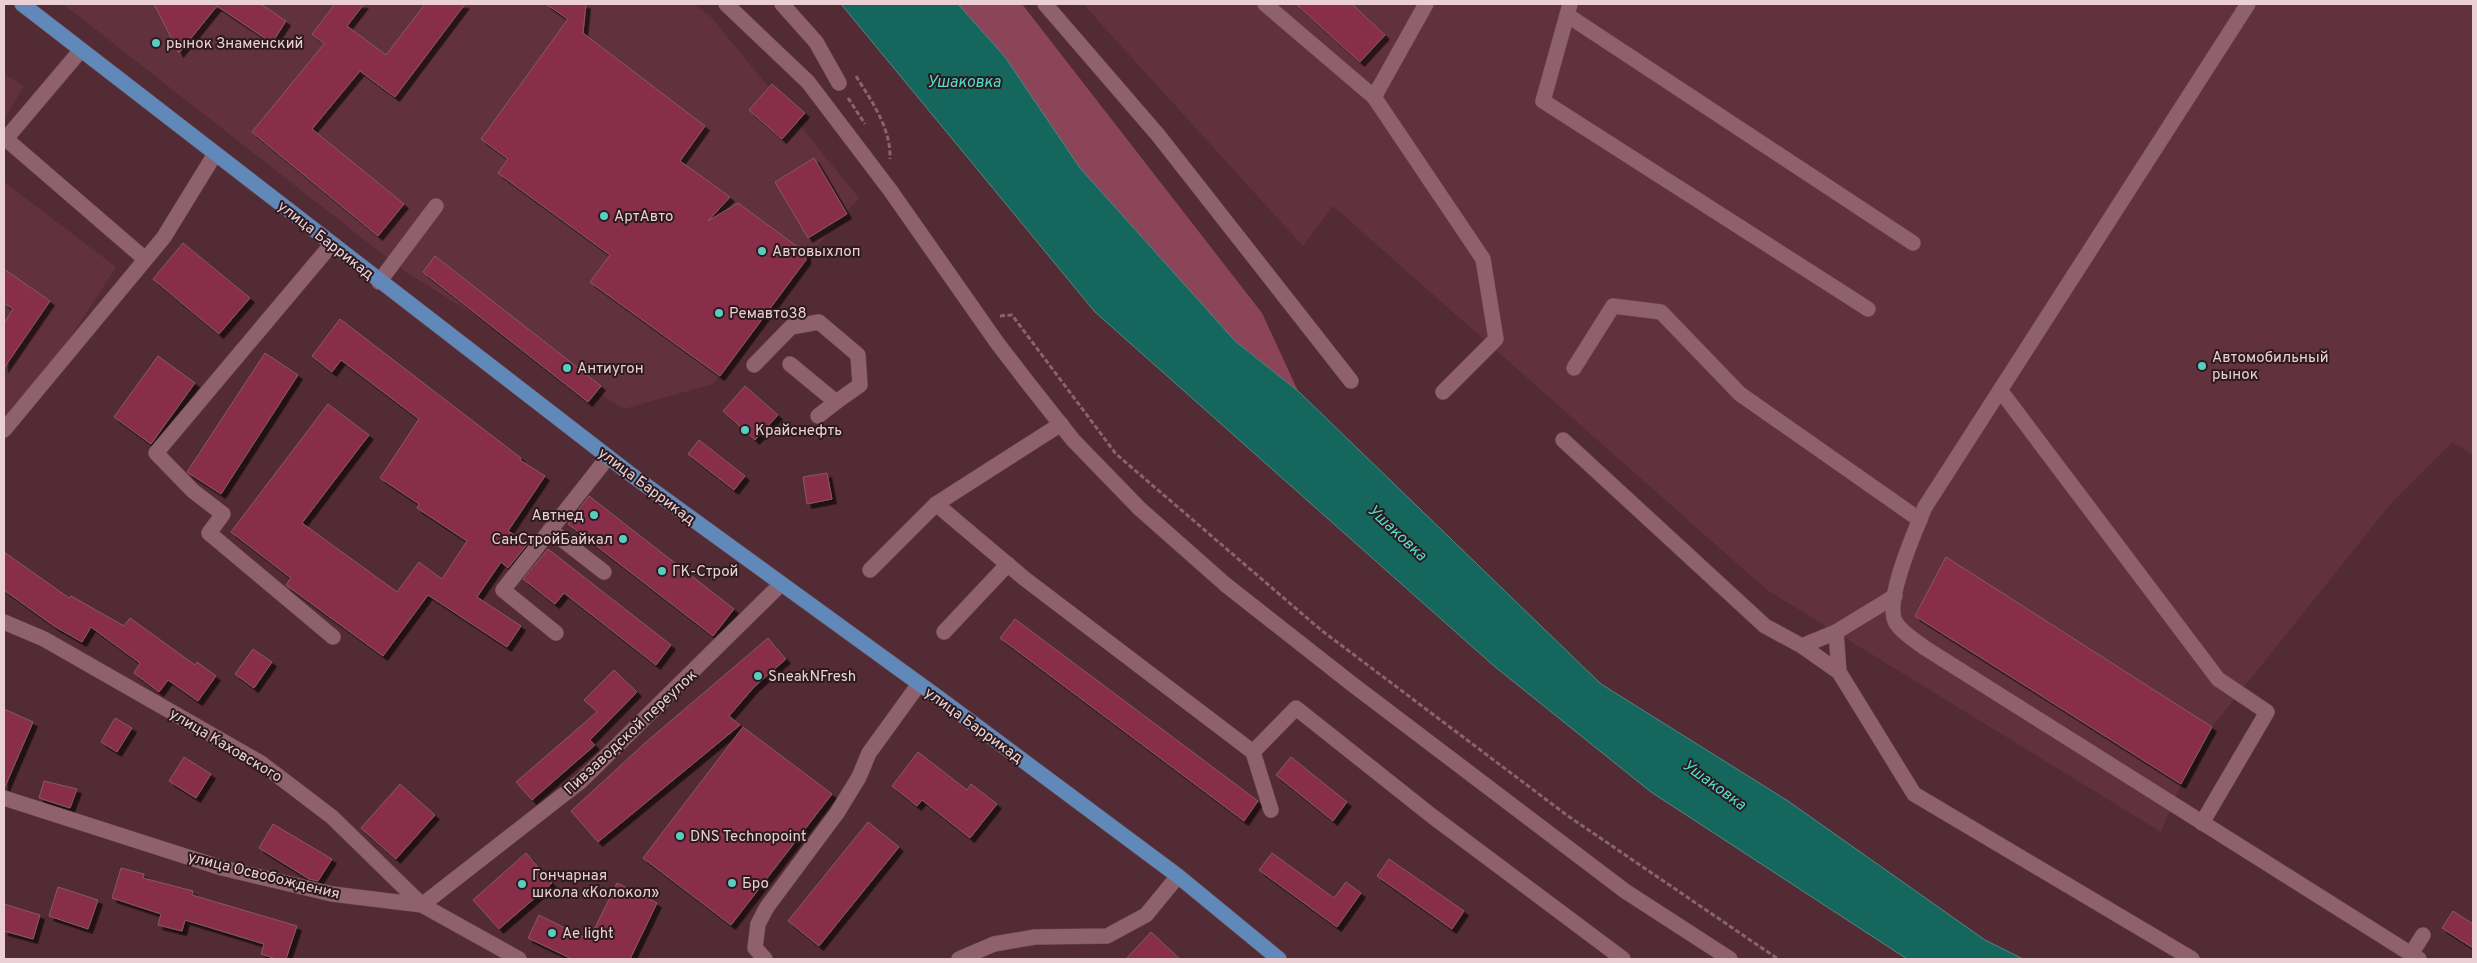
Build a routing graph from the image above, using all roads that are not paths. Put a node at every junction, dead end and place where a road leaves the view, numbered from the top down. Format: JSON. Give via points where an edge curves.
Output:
{"nodes":[{"id":1,"x":22,"y":4,"type":"edge"},
{"id":2,"x":726,"y":4,"type":"edge"},
{"id":3,"x":782,"y":4,"type":"edge"},
{"id":4,"x":1045,"y":4,"type":"edge"},
{"id":5,"x":1265,"y":4,"type":"edge"},
{"id":6,"x":1426,"y":4,"type":"edge"},
{"id":7,"x":2248,"y":4,"type":"edge"},
{"id":8,"x":1568,"y":9,"type":"edge"},
{"id":9,"x":81,"y":50,"type":"junction"},
{"id":10,"x":839,"y":83,"type":"dead end"},
{"id":11,"x":1374,"y":97,"type":"junction"},
{"id":12,"x":5,"y":140,"type":"edge"},
{"id":13,"x":214,"y":154,"type":"junction"},
{"id":14,"x":436,"y":206,"type":"dead end"},
{"id":15,"x":331,"y":244,"type":"junction"},
{"id":16,"x":1913,"y":244,"type":"dead end"},
{"id":17,"x":145,"y":259,"type":"junction"},
{"id":18,"x":380,"y":282,"type":"junction"},
{"id":19,"x":1868,"y":308,"type":"dead end"},
{"id":20,"x":790,"y":364,"type":"dead end"},
{"id":21,"x":754,"y":365,"type":"dead end"},
{"id":22,"x":1574,"y":368,"type":"dead end"},
{"id":23,"x":1351,"y":381,"type":"dead end"},
{"id":24,"x":2000,"y":391,"type":"junction"},
{"id":25,"x":1443,"y":392,"type":"dead end"},
{"id":26,"x":836,"y":402,"type":"junction"},
{"id":27,"x":818,"y":416,"type":"dead end"},
{"id":28,"x":1061,"y":424,"type":"junction"},
{"id":29,"x":4,"y":430,"type":"edge"},
{"id":30,"x":1563,"y":440,"type":"dead end"},
{"id":31,"x":608,"y":457,"type":"junction"},
{"id":32,"x":936,"y":504,"type":"junction"},
{"id":33,"x":1920,"y":520,"type":"junction"},
{"id":34,"x":550,"y":530,"type":"junction"},
{"id":35,"x":1008,"y":564,"type":"junction"},
{"id":36,"x":870,"y":570,"type":"dead end"},
{"id":37,"x":604,"y":572,"type":"dead end"},
{"id":38,"x":780,"y":585,"type":"junction"},
{"id":39,"x":1895,"y":596,"type":"junction"},
{"id":40,"x":4,"y":622,"type":"edge"},
{"id":41,"x":944,"y":632,"type":"dead end"},
{"id":42,"x":1836,"y":632,"type":"junction"},
{"id":43,"x":556,"y":633,"type":"dead end"},
{"id":44,"x":334,"y":637,"type":"dead end"},
{"id":45,"x":1802,"y":646,"type":"junction"},
{"id":46,"x":1839,"y":672,"type":"junction"},
{"id":47,"x":919,"y":684,"type":"junction"},
{"id":48,"x":1253,"y":752,"type":"junction"},
{"id":49,"x":4,"y":798,"type":"edge"},
{"id":50,"x":1270,"y":810,"type":"dead end"},
{"id":51,"x":2202,"y":823,"type":"junction"},
{"id":52,"x":1178,"y":876,"type":"junction"},
{"id":53,"x":422,"y":904,"type":"junction"},
{"id":54,"x":2423,"y":935,"type":"dead end"},
{"id":55,"x":2415,"y":957,"type":"edge"},
{"id":56,"x":519,"y":959,"type":"edge"},
{"id":57,"x":765,"y":959,"type":"edge"},
{"id":58,"x":959,"y":959,"type":"edge"},
{"id":59,"x":1278,"y":959,"type":"edge"},
{"id":60,"x":1623,"y":959,"type":"edge"},
{"id":61,"x":1730,"y":959,"type":"edge"},
{"id":62,"x":2192,"y":959,"type":"edge"}],
"edges":[{"from":1,"to":9,"type":"main road","name":"улица Баррикад"},
{"from":2,"to":28,"type":"street","via":[[808,82],[890,190],[998,344]]},
{"from":3,"to":10,"type":"street","via":[[816,42]]},
{"from":4,"to":23,"type":"street","via":[[1158,135]]},
{"from":5,"to":11,"type":"street"},
{"from":6,"to":11,"type":"street"},
{"from":7,"to":24,"type":"street"},
{"from":8,"to":16,"type":"street"},
{"from":8,"to":19,"type":"street","via":[[1544,101]]},
{"from":9,"to":12,"type":"street"},
{"from":9,"to":13,"type":"main road","name":"улица Баррикад"},
{"from":11,"to":25,"type":"street","via":[[1484,259],[1496,339]]},
{"from":12,"to":17,"type":"street"},
{"from":13,"to":15,"type":"main road","name":"улица Баррикад"},
{"from":13,"to":17,"type":"street","via":[[164,237]]},
{"from":14,"to":18,"type":"street"},
{"from":15,"to":18,"type":"main road","name":"улица Баррикад"},
{"from":15,"to":44,"type":"street","via":[[156,453],[193,492],[223,514],[209,533]]},
{"from":17,"to":29,"type":"street"},
{"from":18,"to":31,"type":"main road","name":"улица Баррикад"},
{"from":20,"to":26,"type":"street"},
{"from":21,"to":26,"type":"street","via":[[791,327],[819,322],[858,355],[860,385]]},
{"from":22,"to":33,"type":"street","via":[[1613,306],[1661,312],[1740,394]]},
{"from":24,"to":33,"type":"street","via":[[1930,499]]},
{"from":24,"to":51,"type":"street","via":[[2218,679],[2267,712]]},
{"from":26,"to":27,"type":"street"},
{"from":28,"to":32,"type":"street"},
{"from":28,"to":61,"type":"street","via":[[1140,509],[1226,585],[1624,891]]},
{"from":30,"to":45,"type":"street","via":[[1766,626]]},
{"from":31,"to":34,"type":"street"},
{"from":31,"to":38,"type":"main road","name":"улица Баррикад"},
{"from":32,"to":35,"type":"street"},
{"from":32,"to":36,"type":"street"},
{"from":33,"to":39,"type":"street"},
{"from":34,"to":37,"type":"street"},
{"from":34,"to":43,"type":"street","via":[[503,590]]},
{"from":35,"to":41,"type":"street"},
{"from":35,"to":48,"type":"street"},
{"from":38,"to":47,"type":"main road","name":"улица Баррикад"},
{"from":38,"to":53,"type":"street","name":"Пивзаводской переулок","via":[[581,781]]},
{"from":39,"to":42,"type":"street"},
{"from":39,"to":51,"type":"street","via":[[1893,616],[1896,624],[1925,648]]},
{"from":40,"to":53,"type":"street","name":"улица Каховского","via":[[44,639],[261,763],[332,817]]},
{"from":42,"to":45,"type":"street"},
{"from":42,"to":46,"type":"street"},
{"from":45,"to":46,"type":"street"},
{"from":46,"to":62,"type":"street","via":[[1914,794]]},
{"from":47,"to":52,"type":"main road","name":"улица Баррикад"},
{"from":47,"to":57,"type":"street","via":[[870,753],[837,813],[767,907],[758,924],[755,948]]},
{"from":48,"to":50,"type":"street"},
{"from":48,"to":60,"type":"street","via":[[1296,708],[1432,816]]},
{"from":49,"to":53,"type":"street","name":"улица Освобождения","via":[[222,868],[332,894]]},
{"from":51,"to":55,"type":"street"},
{"from":52,"to":58,"type":"street","via":[[1146,915],[1107,936],[1035,937],[994,944]]},
{"from":52,"to":59,"type":"main road","name":"улица Баррикад"},
{"from":53,"to":56,"type":"street","name":"улица Освобождения"},
{"from":54,"to":55,"type":"street"}]}
